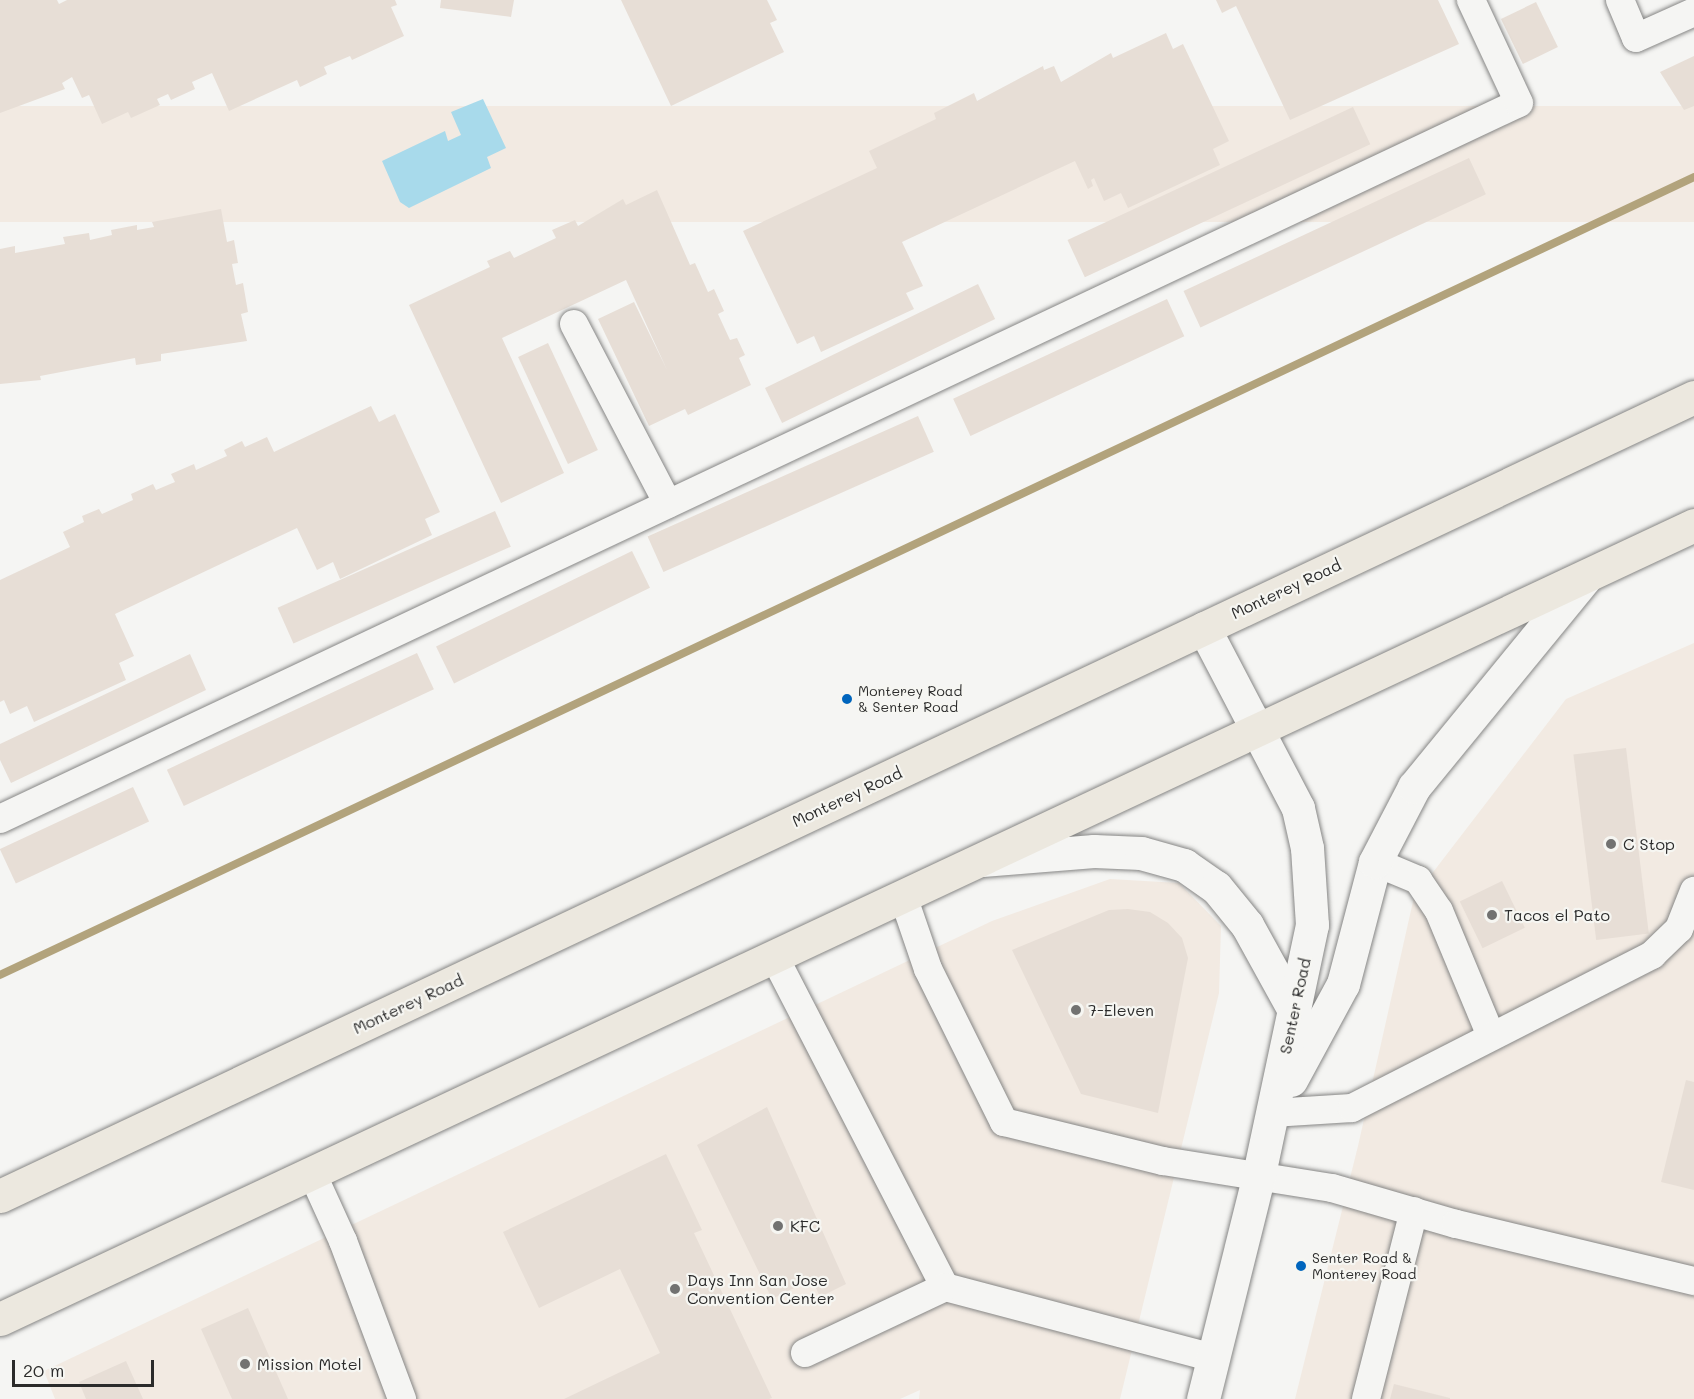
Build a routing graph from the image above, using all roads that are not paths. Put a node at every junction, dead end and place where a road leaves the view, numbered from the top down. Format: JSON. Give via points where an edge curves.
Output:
{"nodes":[{"id":1,"x":1471,"y":0,"type":"edge"},
{"id":2,"x":1620,"y":0,"type":"edge"},
{"id":3,"x":1694,"y":12,"type":"edge"},
{"id":4,"x":574,"y":324,"type":"dead end"},
{"id":5,"x":1694,"y":397,"type":"edge"},
{"id":6,"x":668,"y":504,"type":"junction"},
{"id":7,"x":1694,"y":525,"type":"edge"},
{"id":8,"x":1585,"y":578,"type":"junction"},
{"id":9,"x":1204,"y":628,"type":"junction"},
{"id":10,"x":1257,"y":731,"type":"junction"},
{"id":11,"x":0,"y":819,"type":"edge"},
{"id":12,"x":982,"y":860,"type":"junction"},
{"id":13,"x":1375,"y":862,"type":"junction"},
{"id":14,"x":1694,"y":891,"type":"edge"},
{"id":15,"x":903,"y":896,"type":"junction"},
{"id":16,"x":774,"y":956,"type":"junction"},
{"id":17,"x":1295,"y":1012,"type":"junction"},
{"id":18,"x":1491,"y":1036,"type":"junction"},
{"id":19,"x":1272,"y":1113,"type":"junction"},
{"id":20,"x":312,"y":1173,"type":"junction"},
{"id":21,"x":1259,"y":1174,"type":"junction"},
{"id":22,"x":0,"y":1196,"type":"edge"},
{"id":23,"x":1414,"y":1211,"type":"junction"},
{"id":24,"x":1694,"y":1281,"type":"edge"},
{"id":25,"x":945,"y":1287,"type":"junction"},
{"id":26,"x":0,"y":1319,"type":"edge"},
{"id":27,"x":805,"y":1353,"type":"dead end"},
{"id":28,"x":1214,"y":1358,"type":"junction"},
{"id":29,"x":402,"y":1399,"type":"edge"},
{"id":30,"x":1203,"y":1399,"type":"edge"},
{"id":31,"x":1366,"y":1399,"type":"edge"}],
"edges":[{"from":1,"to":6,"type":"lane","via":[[1519,103]]},
{"from":2,"to":3,"type":"lane","via":[[1636,38]]},
{"from":4,"to":6,"type":"lane"},
{"from":5,"to":9,"type":"main road","name":"Monterey Road"},
{"from":6,"to":11,"type":"lane"},
{"from":7,"to":8,"type":"main road"},
{"from":8,"to":10,"type":"main road"},
{"from":8,"to":13,"type":"main road","via":[[1414,787]]},
{"from":9,"to":10,"type":"main road","name":"Senter Road"},
{"from":9,"to":22,"type":"main road","name":"Monterey Road"},
{"from":10,"to":12,"type":"main road"},
{"from":10,"to":17,"type":"main road","name":"Senter Road","via":[[1298,808],[1307,848],[1312,925]]},
{"from":12,"to":15,"type":"main road"},
{"from":12,"to":17,"type":"main road","via":[[1094,851],[1141,853],[1184,865],[1216,887],[1247,925]]},
{"from":13,"to":18,"type":"lane","via":[[1418,880],[1439,911]]},
{"from":13,"to":19,"type":"main road","via":[[1343,984]]},
{"from":14,"to":18,"type":"lane","via":[[1679,929],[1652,955]]},
{"from":15,"to":16,"type":"main road"},
{"from":15,"to":21,"type":"lane","via":[[928,969],[1004,1122],[1163,1161]]},
{"from":16,"to":20,"type":"main road"},
{"from":16,"to":25,"type":"lane"},
{"from":17,"to":19,"type":"main road","name":"Senter Road"},
{"from":18,"to":19,"type":"lane","via":[[1352,1108]]},
{"from":19,"to":21,"type":"main road","name":"Senter Road"},
{"from":20,"to":26,"type":"main road"},
{"from":20,"to":29,"type":"lane","via":[[343,1241]]},
{"from":21,"to":23,"type":"lane","via":[[1332,1188]]},
{"from":21,"to":28,"type":"main road","name":"Senter Road"},
{"from":23,"to":24,"type":"lane"},
{"from":23,"to":31,"type":"lane"},
{"from":25,"to":27,"type":"lane"},
{"from":25,"to":28,"type":"lane"},
{"from":28,"to":30,"type":"main road","name":"Senter Road"}]}
